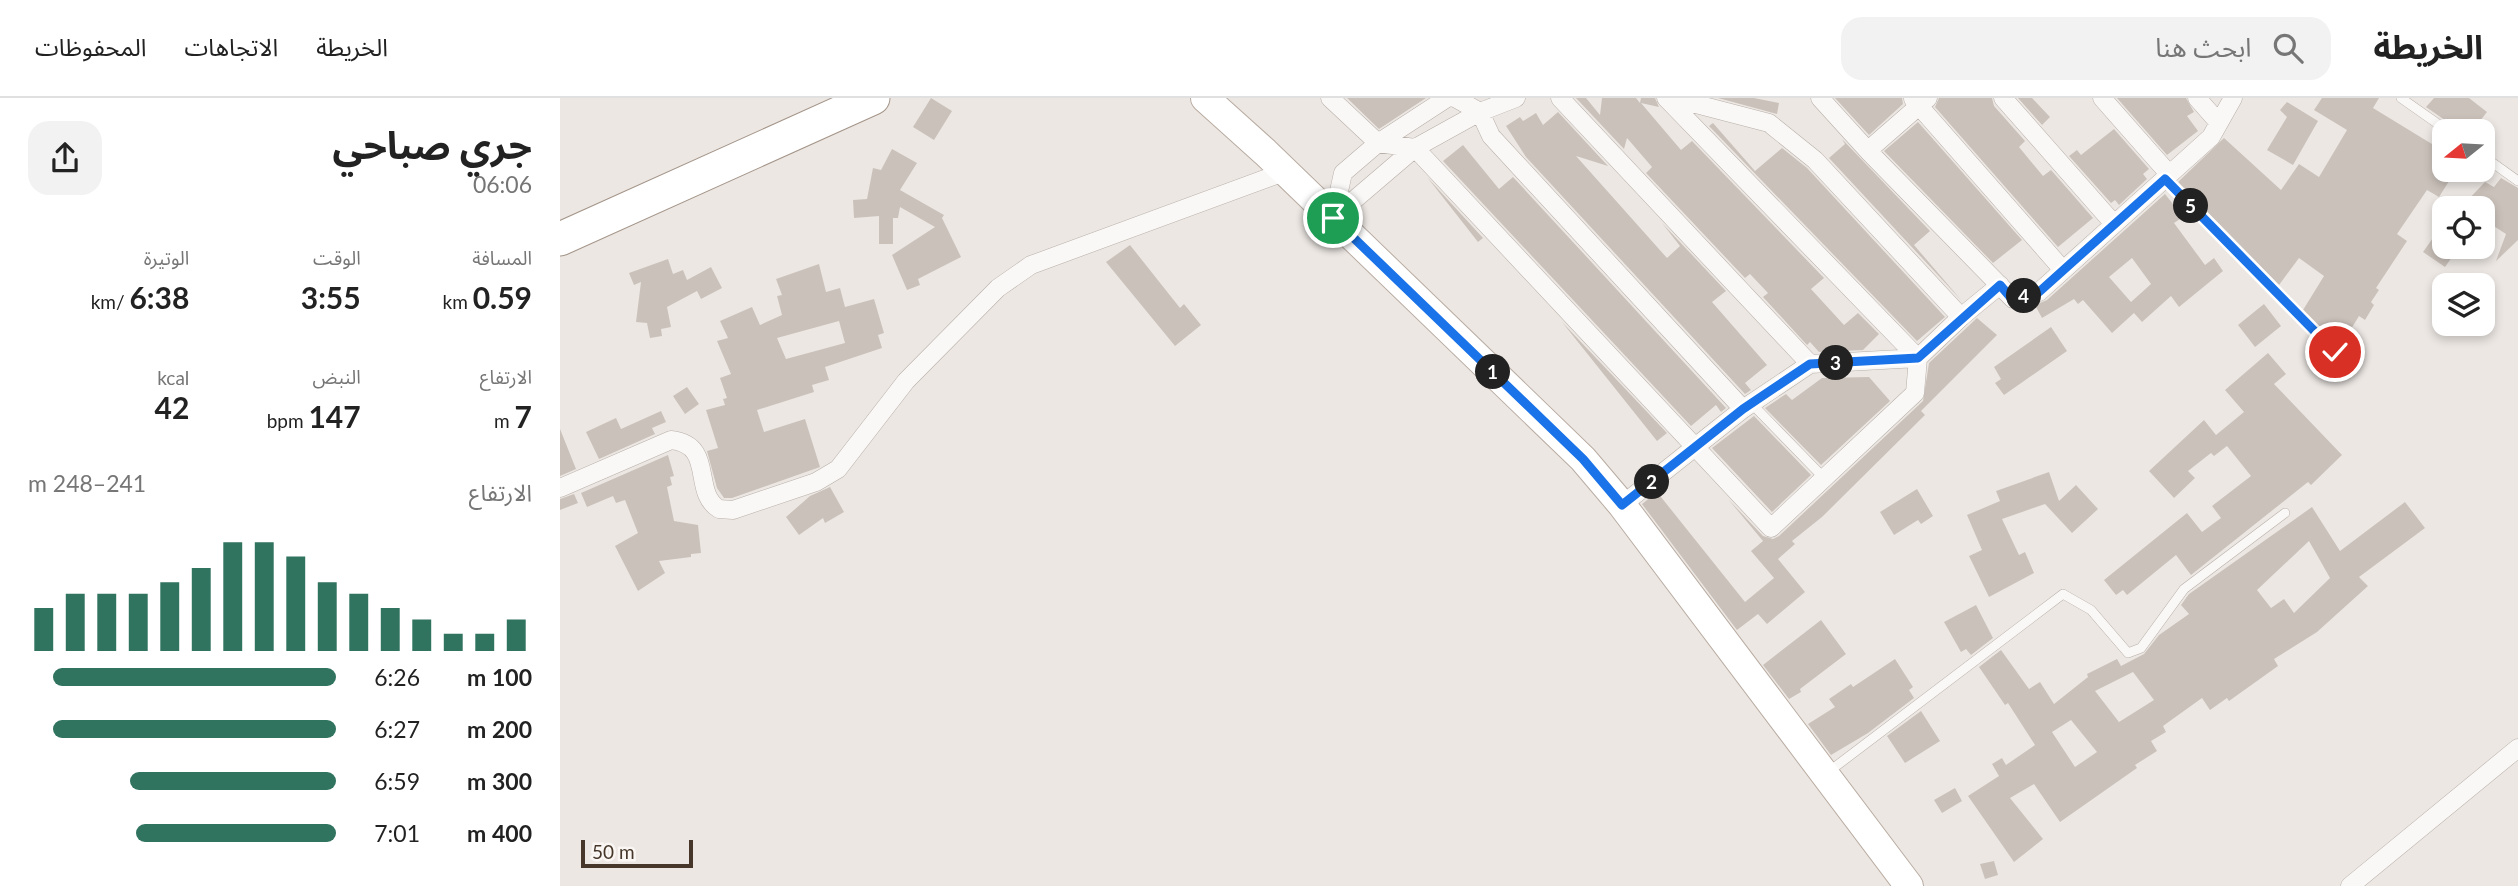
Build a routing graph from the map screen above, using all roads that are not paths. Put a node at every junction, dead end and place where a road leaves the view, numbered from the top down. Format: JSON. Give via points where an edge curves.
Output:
{"nodes":[{"id":1,"x":822,"y":98,"type":"edge"},
{"id":2,"x":873,"y":98,"type":"edge"},
{"id":3,"x":1205,"y":98,"type":"edge"},
{"id":4,"x":1330,"y":98,"type":"edge"},
{"id":5,"x":1447,"y":98,"type":"edge"},
{"id":6,"x":1455,"y":98,"type":"edge"},
{"id":7,"x":1516,"y":98,"type":"edge"},
{"id":8,"x":1560,"y":98,"type":"edge"},
{"id":9,"x":1667,"y":98,"type":"edge"},
{"id":10,"x":1673,"y":98,"type":"edge"},
{"id":11,"x":1820,"y":98,"type":"edge"},
{"id":12,"x":2003,"y":98,"type":"edge"},
{"id":13,"x":2102,"y":98,"type":"edge"},
{"id":14,"x":2197,"y":98,"type":"edge"},
{"id":15,"x":2233,"y":98,"type":"edge"},
{"id":16,"x":2401,"y":98,"type":"edge"},
{"id":17,"x":1920,"y":101,"type":"edge"},
{"id":18,"x":1480,"y":112,"type":"junction"},
{"id":19,"x":2432,"y":120,"type":"edge"},
{"id":20,"x":2219,"y":122,"type":"junction"},
{"id":21,"x":1378,"y":143,"type":"junction"},
{"id":22,"x":1415,"y":148,"type":"junction"},
{"id":23,"x":1870,"y":153,"type":"junction"},
{"id":24,"x":2496,"y":165,"type":"edge"},
{"id":25,"x":1284,"y":172,"type":"junction"},
{"id":26,"x":2167,"y":177,"type":"junction"},
{"id":27,"x":2518,"y":181,"type":"edge"},
{"id":28,"x":560,"y":215,"type":"edge"},
{"id":29,"x":1333,"y":218,"type":"junction"},
{"id":30,"x":2114,"y":224,"type":"junction"},
{"id":31,"x":560,"y":239,"type":"edge"},
{"id":32,"x":2063,"y":270,"type":"junction"},
{"id":33,"x":2000,"y":285,"type":"junction"},
{"id":34,"x":1961,"y":317,"type":"junction"},
{"id":35,"x":2335,"y":352,"type":"dead end"},
{"id":36,"x":1918,"y":358,"type":"junction"},
{"id":37,"x":1810,"y":364,"type":"junction"},
{"id":38,"x":1747,"y":406,"type":"junction"},
{"id":39,"x":1697,"y":447,"type":"junction"},
{"id":40,"x":1824,"y":478,"type":"junction"},
{"id":41,"x":560,"y":488,"type":"edge"},
{"id":42,"x":1622,"y":505,"type":"junction"},
{"id":43,"x":2285,"y":513,"type":"dead end"},
{"id":44,"x":2518,"y":748,"type":"edge"},
{"id":45,"x":1826,"y":774,"type":"junction"},
{"id":46,"x":1909,"y":886,"type":"edge"},
{"id":47,"x":2350,"y":886,"type":"edge"}],
"edges":[{"from":1,"to":28,"type":"highway"},
{"from":2,"to":31,"type":"highway"},
{"from":3,"to":25,"type":"main road"},
{"from":4,"to":21,"type":"street"},
{"from":5,"to":21,"type":"street"},
{"from":6,"to":18,"type":"street"},
{"from":7,"to":18,"type":"street"},
{"from":8,"to":37,"type":"street"},
{"from":9,"to":36,"type":"street"},
{"from":10,"to":34,"type":"street","via":[[1769,122],[1815,160]]},
{"from":11,"to":23,"type":"street"},
{"from":12,"to":30,"type":"street"},
{"from":13,"to":26,"type":"street"},
{"from":14,"to":20,"type":"street"},
{"from":15,"to":20,"type":"street"},
{"from":16,"to":19,"type":"lane"},
{"from":17,"to":23,"type":"street"},
{"from":17,"to":32,"type":"street"},
{"from":18,"to":22,"type":"street"},
{"from":18,"to":38,"type":"street","via":[[1491,136]]},
{"from":20,"to":26,"type":"street","via":[[2211,137]]},
{"from":21,"to":22,"type":"street"},
{"from":21,"to":29,"type":"street","via":[[1343,173]]},
{"from":22,"to":29,"type":"street"},
{"from":22,"to":39,"type":"street"},
{"from":23,"to":33,"type":"street"},
{"from":24,"to":27,"type":"lane"},
{"from":25,"to":29,"type":"main road"},
{"from":25,"to":41,"type":"street","via":[[1031,265],[998,288],[898,390],[846,460],[816,482],[733,510],[719,509],[709,500],[697,455],[671,440]]},
{"from":26,"to":30,"type":"street"},
{"from":26,"to":35,"type":"lane"},
{"from":29,"to":42,"type":"main road","via":[[1583,459]]},
{"from":30,"to":32,"type":"street"},
{"from":32,"to":33,"type":"street","via":[[2039,292],[2012,299]]},
{"from":33,"to":34,"type":"street"},
{"from":34,"to":36,"type":"street"},
{"from":36,"to":37,"type":"street"},
{"from":36,"to":40,"type":"street","via":[[1915,393]]},
{"from":37,"to":38,"type":"street"},
{"from":38,"to":39,"type":"street"},
{"from":38,"to":40,"type":"lane"},
{"from":39,"to":40,"type":"street","via":[[1771,528]]},
{"from":39,"to":42,"type":"street"},
{"from":42,"to":45,"type":"main road"},
{"from":43,"to":45,"type":"lane","via":[[2184,589],[2141,649],[2127,653],[2091,610],[2063,594]]},
{"from":44,"to":47,"type":"street"},
{"from":45,"to":46,"type":"main road"}]}
